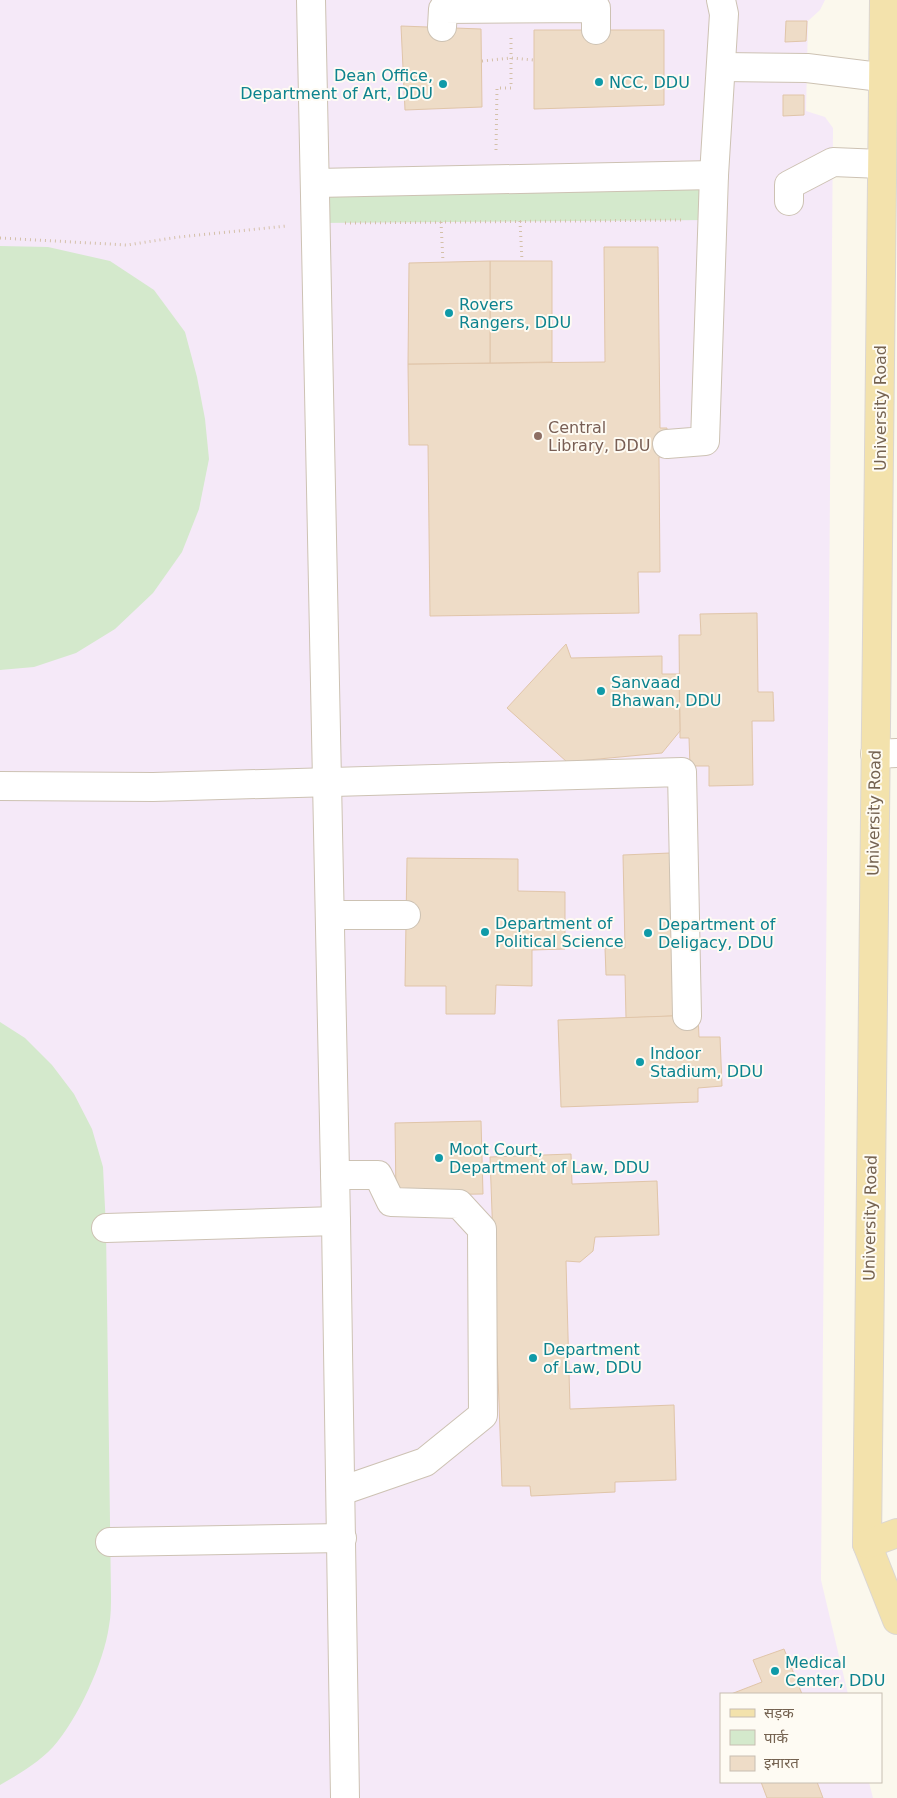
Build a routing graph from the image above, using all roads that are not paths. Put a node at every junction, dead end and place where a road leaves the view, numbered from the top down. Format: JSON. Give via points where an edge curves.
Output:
{"nodes":[{"id":1,"x":311,"y":0,"type":"edge"},
{"id":2,"x":721,"y":0,"type":"edge"},
{"id":3,"x":884,"y":0,"type":"edge"},
{"id":4,"x":504,"y":6,"type":"edge"},
{"id":5,"x":442,"y":27,"type":"dead end"},
{"id":6,"x":596,"y":30,"type":"dead end"},
{"id":7,"x":722,"y":67,"type":"junction"},
{"id":8,"x":890,"y":78,"type":"edge"},
{"id":9,"x":881,"y":164,"type":"junction"},
{"id":10,"x":714,"y":175,"type":"junction"},
{"id":11,"x":316,"y":183,"type":"junction"},
{"id":12,"x":789,"y":201,"type":"dead end"},
{"id":13,"x":889,"y":424,"type":"edge"},
{"id":14,"x":667,"y":444,"type":"dead end"},
{"id":15,"x":886,"y":753,"type":"edge"},
{"id":16,"x":327,"y":783,"type":"junction"},
{"id":17,"x":0,"y":786,"type":"edge"},
{"id":18,"x":406,"y":915,"type":"dead end"},
{"id":19,"x":330,"y":916,"type":"junction"},
{"id":20,"x":686,"y":1016,"type":"dead end"},
{"id":21,"x":335,"y":1175,"type":"junction"},
{"id":22,"x":336,"y":1221,"type":"junction"},
{"id":23,"x":106,"y":1228,"type":"dead end"},
{"id":24,"x":341,"y":1491,"type":"junction"},
{"id":25,"x":897,"y":1533,"type":"edge"},
{"id":26,"x":342,"y":1538,"type":"junction"},
{"id":27,"x":110,"y":1542,"type":"dead end"},
{"id":28,"x":867,"y":1544,"type":"junction"},
{"id":29,"x":897,"y":1620,"type":"edge"},
{"id":30,"x":345,"y":1798,"type":"edge"}],
"edges":[{"from":1,"to":11,"type":"lane"},
{"from":2,"to":7,"type":"lane","via":[[724,14]]},
{"from":3,"to":8,"type":"main road","name":"University Road"},
{"from":4,"to":5,"type":"lane","via":[[443,9]]},
{"from":4,"to":6,"type":"lane","via":[[596,8]]},
{"from":7,"to":8,"type":"lane","via":[[807,68]]},
{"from":7,"to":10,"type":"lane"},
{"from":8,"to":9,"type":"main road","name":"University Road"},
{"from":9,"to":12,"type":"lane","via":[[833,162],[789,185]]},
{"from":9,"to":13,"type":"main road","name":"University Road"},
{"from":10,"to":11,"type":"lane"},
{"from":10,"to":14,"type":"lane","via":[[705,440]]},
{"from":11,"to":16,"type":"lane"},
{"from":13,"to":15,"type":"main road","name":"University Road"},
{"from":15,"to":28,"type":"main road","name":"University Road"},
{"from":16,"to":17,"type":"lane"},
{"from":16,"to":19,"type":"lane"},
{"from":16,"to":20,"type":"lane","via":[[589,768],[682,772],[678,918]]},
{"from":18,"to":19,"type":"lane"},
{"from":19,"to":21,"type":"lane"},
{"from":21,"to":22,"type":"lane"},
{"from":21,"to":24,"type":"lane","via":[[378,1175],[390,1202],[436,1199],[459,1204],[482,1229],[489,1310],[482,1415],[425,1462]]},
{"from":22,"to":23,"type":"lane"},
{"from":22,"to":24,"type":"lane"},
{"from":24,"to":26,"type":"lane"},
{"from":25,"to":28,"type":"main road"},
{"from":26,"to":27,"type":"lane"},
{"from":26,"to":30,"type":"lane"},
{"from":28,"to":29,"type":"main road","name":"University Road"}]}
